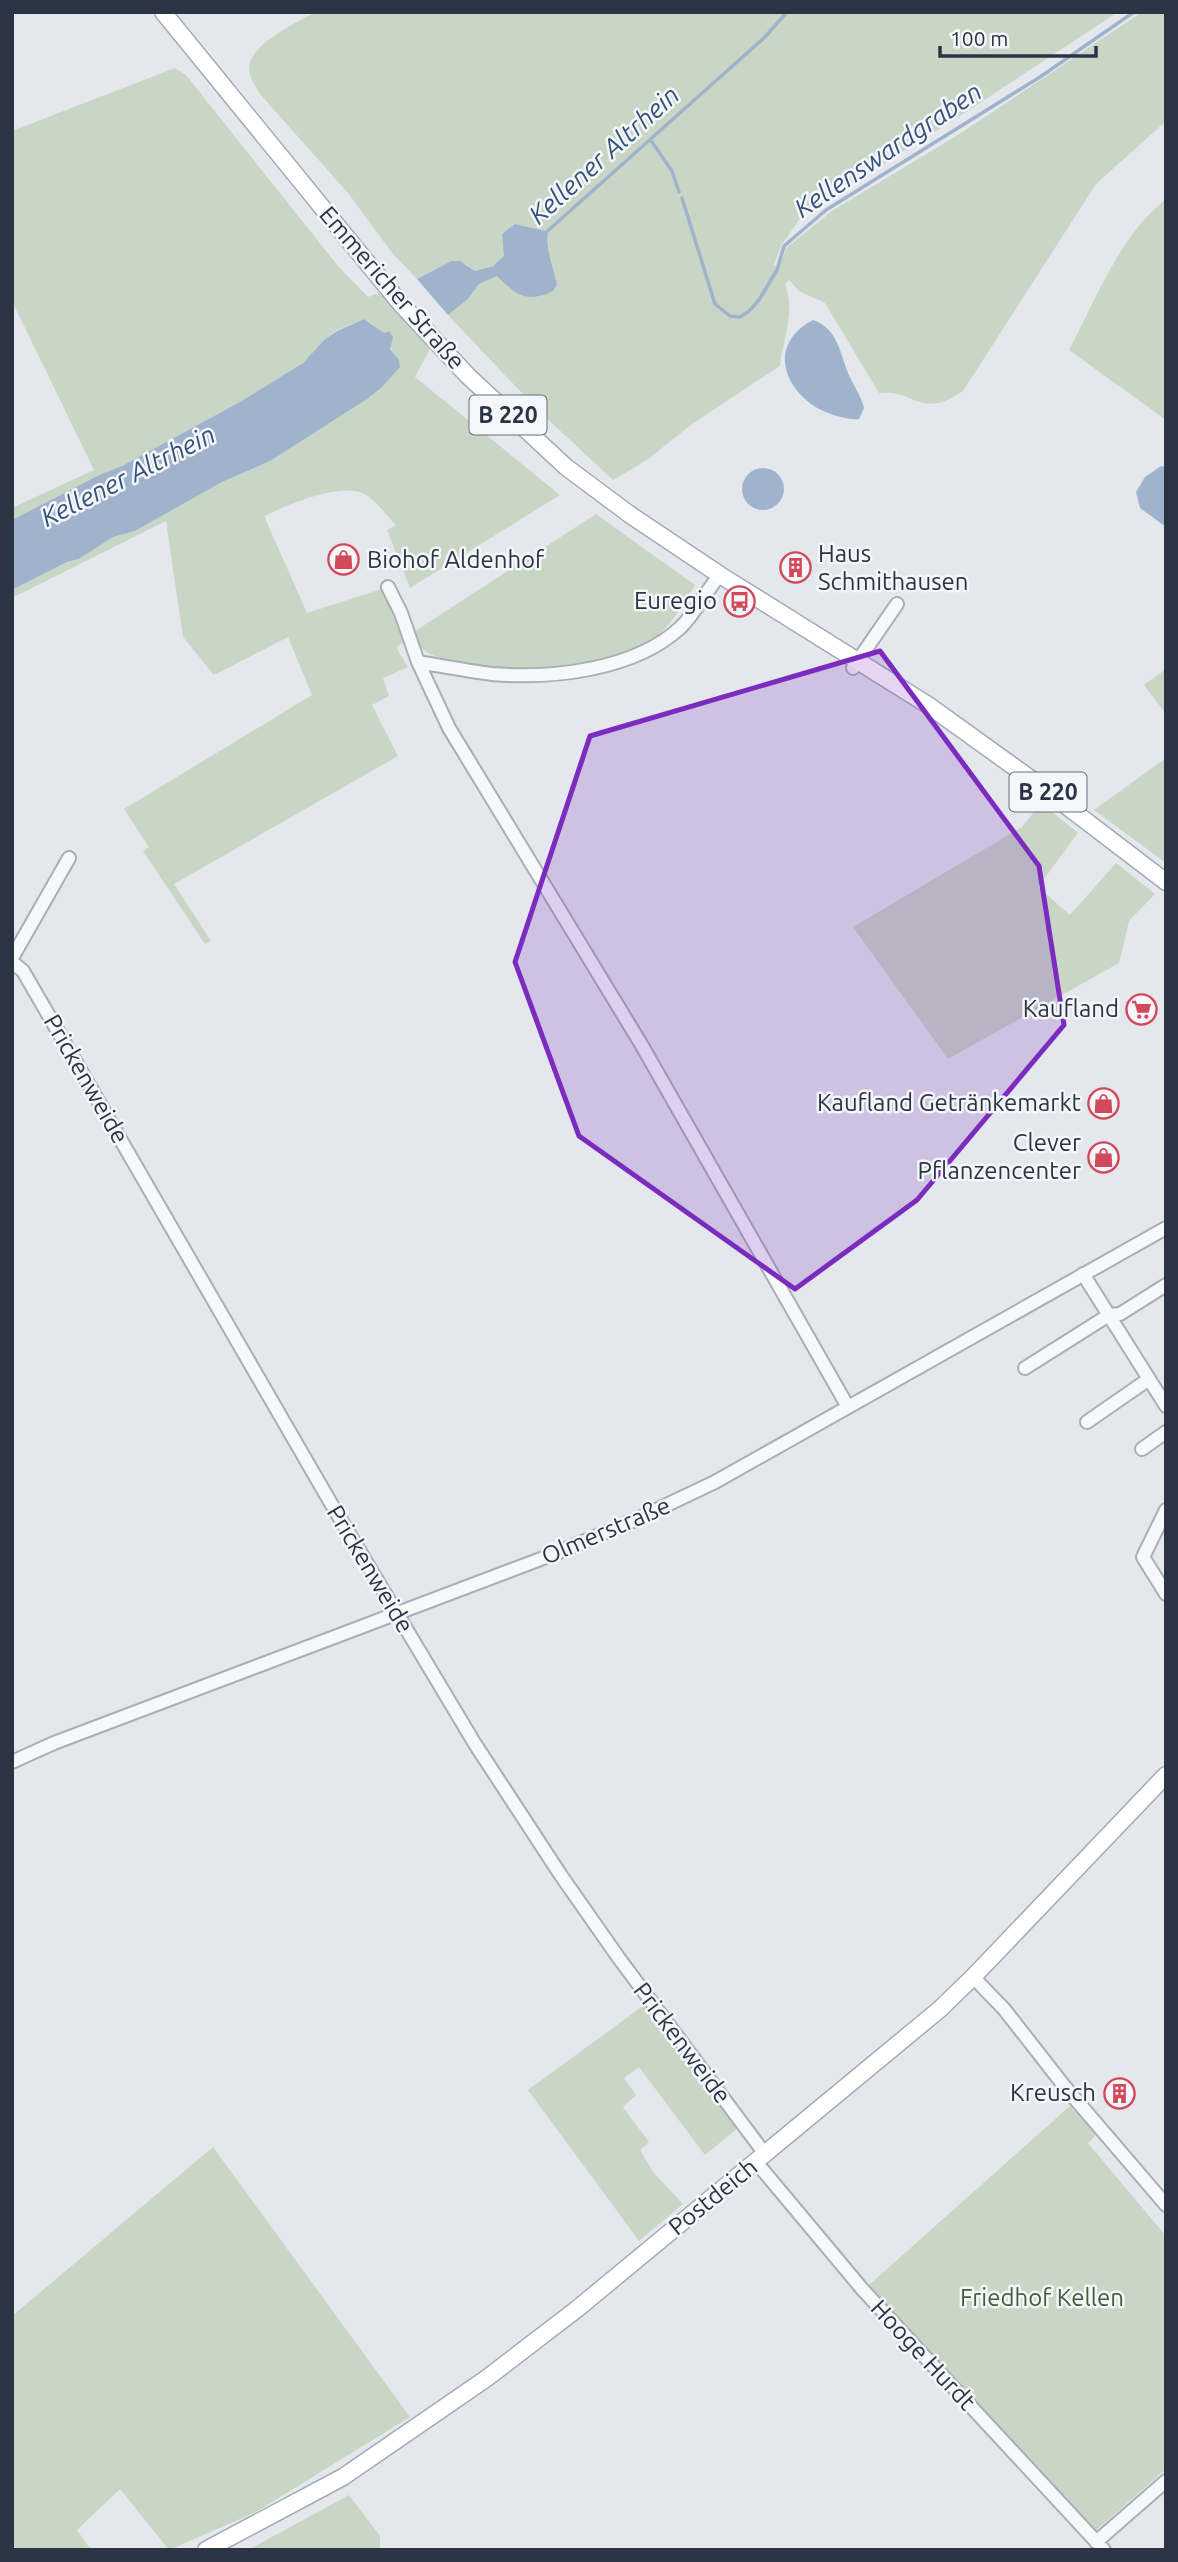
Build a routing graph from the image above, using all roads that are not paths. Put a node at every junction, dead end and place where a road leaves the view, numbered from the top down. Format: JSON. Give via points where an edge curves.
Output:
{"nodes":[{"id":1,"x":163,"y":12,"type":"edge"},
{"id":2,"x":720,"y":575,"type":"junction"},
{"id":3,"x":388,"y":587,"type":"dead end"},
{"id":4,"x":897,"y":604,"type":"dead end"},
{"id":5,"x":418,"y":662,"type":"junction"},
{"id":6,"x":856,"y":664,"type":"junction"},
{"id":7,"x":69,"y":858,"type":"dead end"},
{"id":8,"x":1166,"y":882,"type":"edge"},
{"id":9,"x":12,"y":960,"type":"edge"},
{"id":10,"x":1166,"y":1228,"type":"edge"},
{"id":11,"x":1083,"y":1273,"type":"junction"},
{"id":12,"x":1166,"y":1285,"type":"edge"},
{"id":13,"x":1109,"y":1315,"type":"junction"},
{"id":14,"x":1025,"y":1368,"type":"dead end"},
{"id":15,"x":1149,"y":1380,"type":"junction"},
{"id":16,"x":1161,"y":1390,"type":"edge"},
{"id":17,"x":1166,"y":1406,"type":"edge"},
{"id":18,"x":848,"y":1407,"type":"junction"},
{"id":19,"x":1087,"y":1422,"type":"dead end"},
{"id":20,"x":1166,"y":1432,"type":"edge"},
{"id":21,"x":1142,"y":1449,"type":"dead end"},
{"id":22,"x":1166,"y":1510,"type":"edge"},
{"id":23,"x":1166,"y":1594,"type":"edge"},
{"id":24,"x":397,"y":1614,"type":"junction"},
{"id":25,"x":12,"y":1762,"type":"edge"},
{"id":26,"x":1166,"y":1775,"type":"edge"},
{"id":27,"x":974,"y":1977,"type":"junction"},
{"id":28,"x":761,"y":2158,"type":"junction"},
{"id":29,"x":1166,"y":2205,"type":"edge"},
{"id":30,"x":1166,"y":2481,"type":"edge"},
{"id":31,"x":1100,"y":2546,"type":"edge"},
{"id":32,"x":206,"y":2550,"type":"edge"}],
"edges":[{"from":1,"to":2,"type":"main road","name":"Emmericher Straße","number":"B 220","via":[[400,303],[468,376],[566,467]]},
{"from":2,"to":5,"type":"street","via":[[682,626],[653,648],[618,663],[554,673],[493,674]]},
{"from":2,"to":6,"type":"main road","number":"B 220"},
{"from":3,"to":5,"type":"street"},
{"from":4,"to":6,"type":"street"},
{"from":5,"to":18,"type":"street","via":[[449,727],[641,1044]]},
{"from":6,"to":8,"type":"main road","number":"B 220","via":[[928,705]]},
{"from":7,"to":9,"type":"street","name":"Prickenweide"},
{"from":9,"to":24,"type":"street","name":"Prickenweide","via":[[23,971]]},
{"from":10,"to":11,"type":"street","name":"Olmerstraße"},
{"from":11,"to":13,"type":"street"},
{"from":11,"to":18,"type":"street","name":"Olmerstraße"},
{"from":12,"to":13,"type":"street","via":[[1120,1314]]},
{"from":13,"to":14,"type":"street"},
{"from":13,"to":15,"type":"street"},
{"from":15,"to":16,"type":"street"},
{"from":15,"to":19,"type":"street"},
{"from":16,"to":17,"type":"street"},
{"from":18,"to":24,"type":"street","name":"Olmerstraße","via":[[715,1482],[635,1520]]},
{"from":20,"to":21,"type":"street"},
{"from":22,"to":23,"type":"street","via":[[1143,1558]]},
{"from":24,"to":25,"type":"street","name":"Olmerstraße"},
{"from":24,"to":28,"type":"street","name":"Prickenweide","via":[[560,1874]]},
{"from":26,"to":27,"type":"main road","name":"Postdeich"},
{"from":27,"to":28,"type":"main road","name":"Postdeich"},
{"from":27,"to":29,"type":"street"},
{"from":28,"to":31,"type":"street","name":"Hooge Hurdt","via":[[863,2290]]},
{"from":28,"to":32,"type":"main road","name":"Postdeich","via":[[577,2309],[404,2437],[343,2477]]},
{"from":30,"to":31,"type":"street","name":"Hooge Hurdt"}]}
